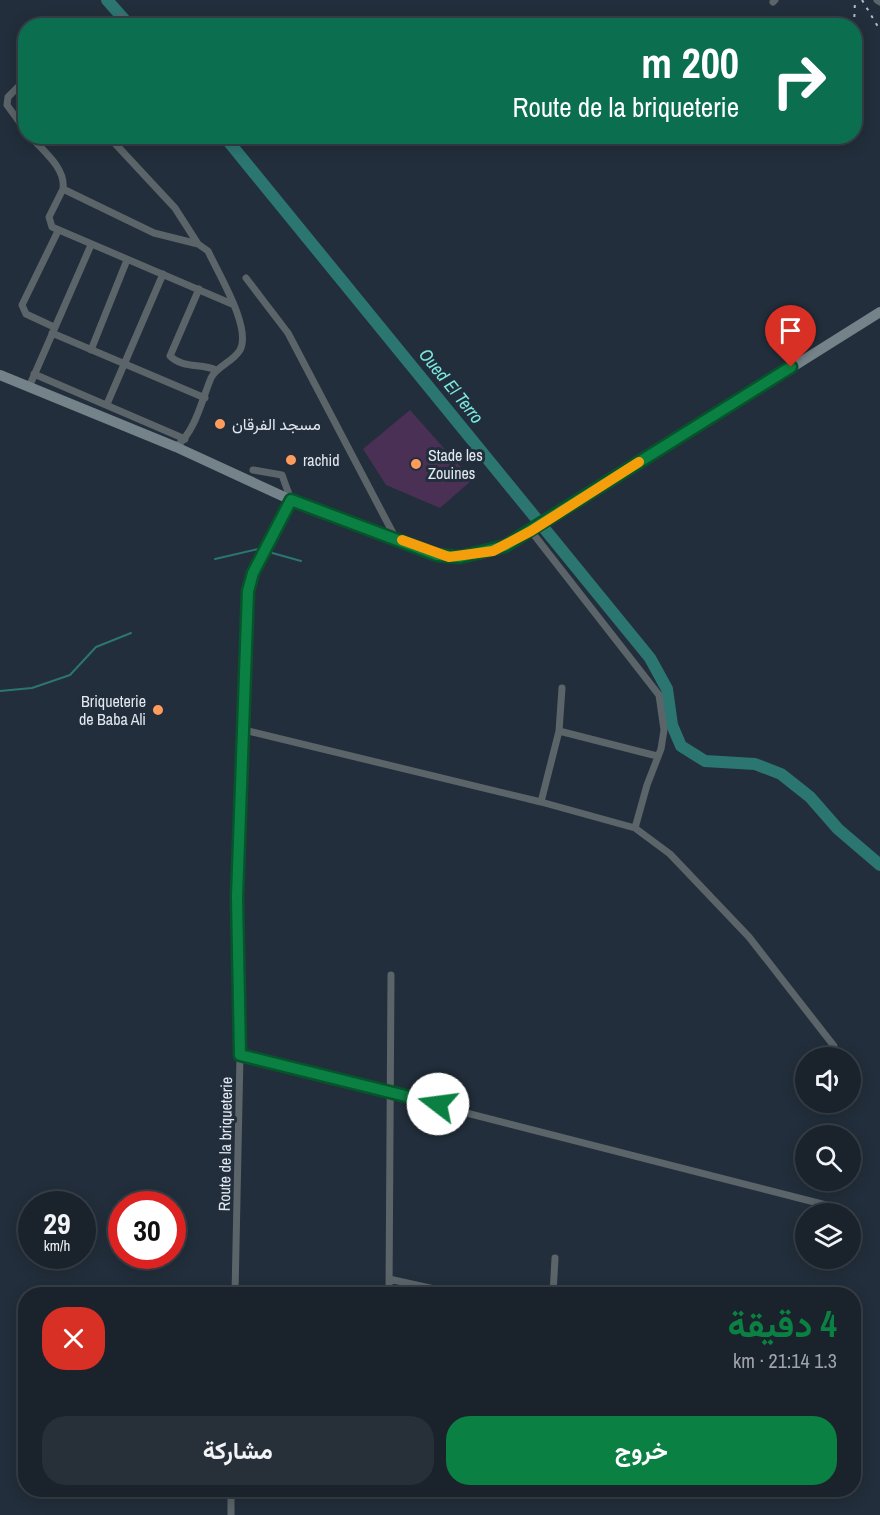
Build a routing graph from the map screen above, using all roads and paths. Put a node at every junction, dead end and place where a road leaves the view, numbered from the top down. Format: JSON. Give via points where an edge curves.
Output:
{"nodes":[{"id":1,"x":18,"y":87,"type":"edge"},
{"id":2,"x":18,"y":120,"type":"edge"},
{"id":3,"x":37,"y":144,"type":"edge"},
{"id":4,"x":116,"y":144,"type":"edge"},
{"id":5,"x":63,"y":189,"type":"junction"},
{"id":6,"x":58,"y":231,"type":"junction"},
{"id":7,"x":198,"y":244,"type":"junction"},
{"id":8,"x":91,"y":245,"type":"junction"},
{"id":9,"x":128,"y":260,"type":"junction"},
{"id":10,"x":163,"y":274,"type":"junction"},
{"id":11,"x":246,"y":278,"type":"dead end"},
{"id":12,"x":199,"y":290,"type":"junction"},
{"id":13,"x":232,"y":304,"type":"junction"},
{"id":14,"x":880,"y":312,"type":"edge"},
{"id":15,"x":53,"y":330,"type":"junction"},
{"id":16,"x":91,"y":350,"type":"junction"},
{"id":17,"x":124,"y":363,"type":"junction"},
{"id":18,"x":216,"y":370,"type":"junction"},
{"id":19,"x":34,"y":374,"type":"junction"},
{"id":20,"x":0,"y":375,"type":"edge"},
{"id":21,"x":29,"y":387,"type":"junction"},
{"id":22,"x":205,"y":398,"type":"junction"},
{"id":23,"x":107,"y":404,"type":"junction"},
{"id":24,"x":185,"y":440,"type":"junction"},
{"id":25,"x":176,"y":447,"type":"junction"},
{"id":26,"x":253,"y":470,"type":"dead end"},
{"id":27,"x":291,"y":500,"type":"junction"},
{"id":28,"x":537,"y":528,"type":"junction"},
{"id":29,"x":395,"y":537,"type":"junction"},
{"id":30,"x":562,"y":688,"type":"dead end"},
{"id":31,"x":244,"y":730,"type":"junction"},
{"id":32,"x":559,"y":731,"type":"junction"},
{"id":33,"x":657,"y":756,"type":"junction"},
{"id":34,"x":541,"y":802,"type":"junction"},
{"id":35,"x":635,"y":828,"type":"junction"},
{"id":36,"x":391,"y":975,"type":"dead end"},
{"id":37,"x":834,"y":1047,"type":"edge"},
{"id":38,"x":240,"y":1055,"type":"junction"},
{"id":39,"x":392,"y":1092,"type":"junction"},
{"id":40,"x":818,"y":1203,"type":"edge"},
{"id":41,"x":555,"y":1258,"type":"dead end"},
{"id":42,"x":389,"y":1279,"type":"junction"},
{"id":43,"x":235,"y":1287,"type":"edge"},
{"id":44,"x":389,"y":1287,"type":"edge"},
{"id":45,"x":425,"y":1287,"type":"edge"},
{"id":46,"x":553,"y":1287,"type":"edge"},
{"id":47,"x":231,"y":1497,"type":"edge"},
{"id":48,"x":231,"y":1515,"type":"edge"}],
"edges":[{"from":1,"to":2,"type":"street","via":[[7,105]]},
{"from":3,"to":5,"type":"street","via":[[59,170]]},
{"from":4,"to":7,"type":"street","via":[[176,207]]},
{"from":5,"to":6,"type":"street","via":[[48,220]]},
{"from":5,"to":7,"type":"street","via":[[154,233]]},
{"from":6,"to":8,"type":"street"},
{"from":6,"to":15,"type":"street","via":[[22,305],[26,314]]},
{"from":7,"to":13,"type":"street","via":[[208,252]]},
{"from":8,"to":9,"type":"street"},
{"from":8,"to":15,"type":"street"},
{"from":9,"to":10,"type":"street"},
{"from":9,"to":16,"type":"street"},
{"from":10,"to":12,"type":"street"},
{"from":10,"to":17,"type":"street"},
{"from":11,"to":29,"type":"street","via":[[288,333]]},
{"from":12,"to":13,"type":"street"},
{"from":12,"to":18,"type":"street","via":[[170,356],[186,365]]},
{"from":13,"to":18,"type":"street","via":[[243,339],[233,358]]},
{"from":14,"to":28,"type":"main road"},
{"from":15,"to":16,"type":"street"},
{"from":15,"to":19,"type":"street"},
{"from":16,"to":17,"type":"street"},
{"from":17,"to":22,"type":"street"},
{"from":17,"to":23,"type":"street"},
{"from":18,"to":22,"type":"street"},
{"from":19,"to":21,"type":"street"},
{"from":19,"to":23,"type":"street"},
{"from":20,"to":21,"type":"main road"},
{"from":21,"to":25,"type":"main road"},
{"from":22,"to":24,"type":"street"},
{"from":23,"to":24,"type":"street"},
{"from":24,"to":25,"type":"street"},
{"from":25,"to":27,"type":"main road"},
{"from":26,"to":27,"type":"street","via":[[282,475]]},
{"from":27,"to":29,"type":"main road"},
{"from":27,"to":31,"type":"street","name":"Route de la briqueterie","via":[[248,591]]},
{"from":28,"to":29,"type":"main road","via":[[493,551],[460,557],[437,555]]},
{"from":28,"to":33,"type":"street","via":[[659,695],[664,730]]},
{"from":30,"to":32,"type":"street"},
{"from":31,"to":34,"type":"street"},
{"from":31,"to":38,"type":"street","name":"Route de la briqueterie","via":[[237,897]]},
{"from":32,"to":33,"type":"street"},
{"from":32,"to":34,"type":"street"},
{"from":33,"to":35,"type":"street"},
{"from":34,"to":35,"type":"street"},
{"from":35,"to":37,"type":"street","via":[[670,854],[748,937]]},
{"from":36,"to":39,"type":"street"},
{"from":38,"to":39,"type":"street"},
{"from":38,"to":43,"type":"street","name":"Route de la briqueterie"},
{"from":39,"to":40,"type":"street"},
{"from":39,"to":42,"type":"street"},
{"from":41,"to":46,"type":"street"},
{"from":42,"to":44,"type":"street"},
{"from":42,"to":45,"type":"street"},
{"from":47,"to":48,"type":"street"}]}
